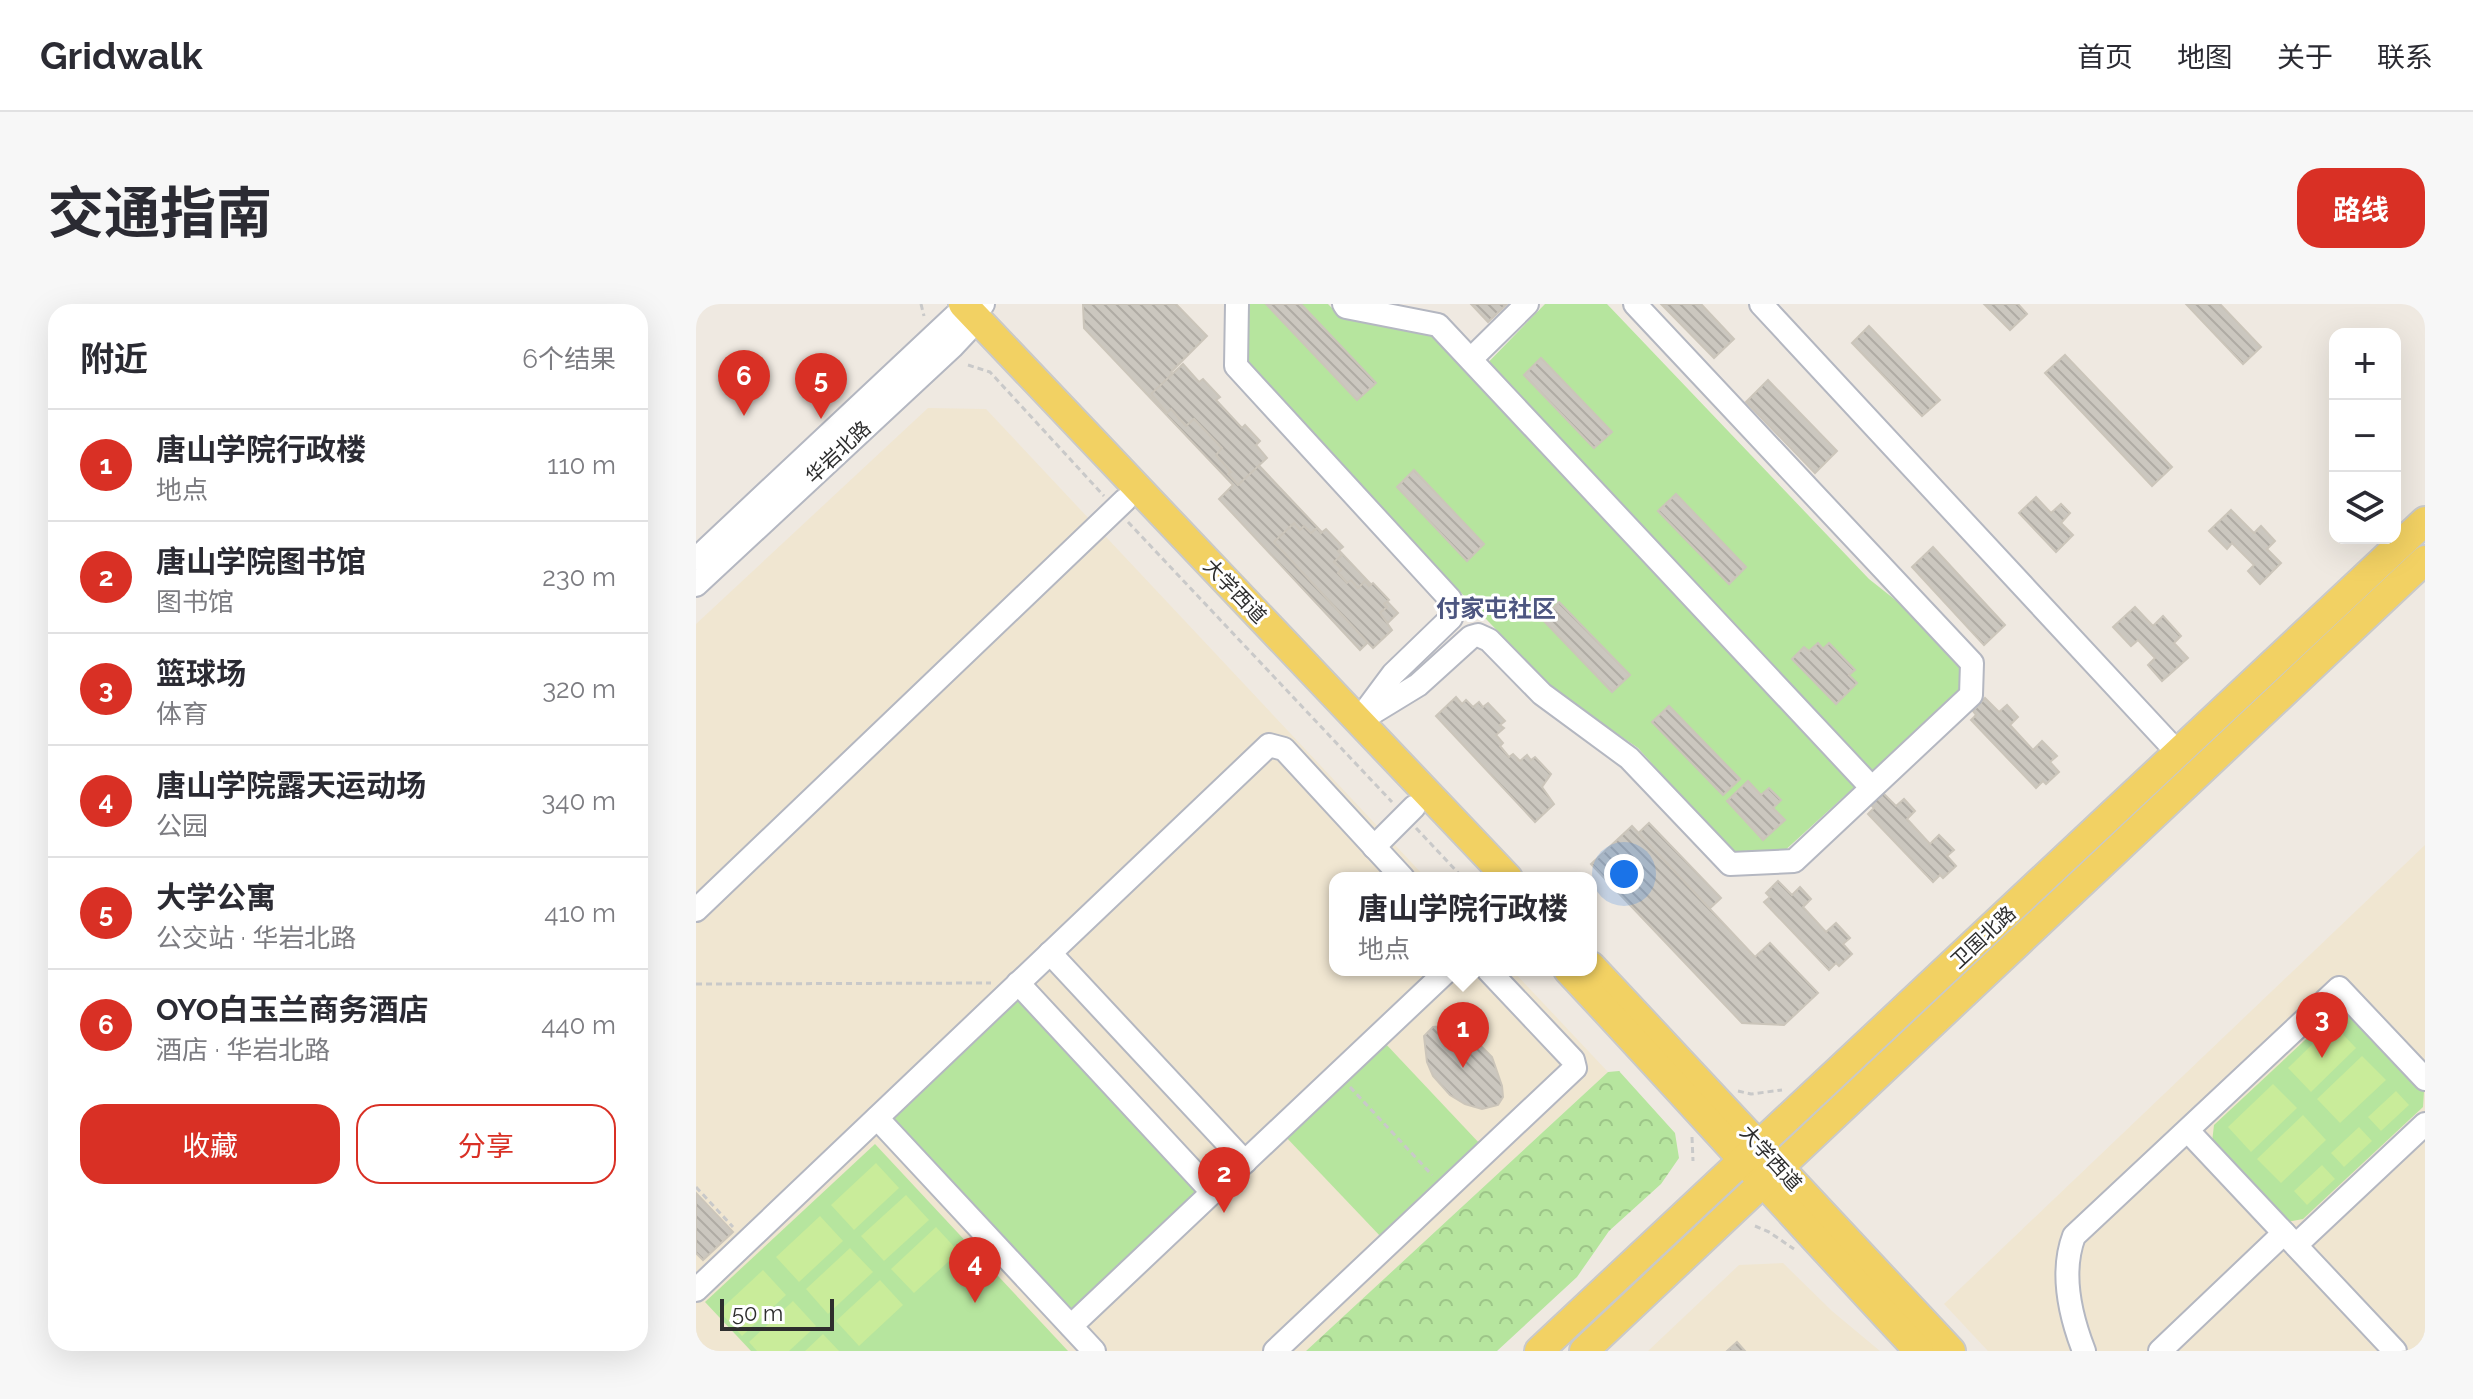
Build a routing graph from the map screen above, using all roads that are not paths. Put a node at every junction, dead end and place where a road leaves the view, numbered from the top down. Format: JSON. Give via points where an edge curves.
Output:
{"nodes":[{"id":1,"x":1237,"y":304,"type":"edge"},
{"id":2,"x":1344,"y":304,"type":"edge"},
{"id":3,"x":1527,"y":304,"type":"edge"},
{"id":4,"x":1635,"y":304,"type":"edge"},
{"id":5,"x":1761,"y":304,"type":"edge"},
{"id":6,"x":958,"y":313,"type":"edge"},
{"id":7,"x":1471,"y":359,"type":"junction"},
{"id":8,"x":1120,"y":504,"type":"junction"},
{"id":9,"x":2425,"y":521,"type":"edge"},
{"id":10,"x":696,"y":559,"type":"edge"},
{"id":11,"x":2425,"y":560,"type":"edge"},
{"id":12,"x":696,"y":585,"type":"edge"},
{"id":13,"x":1359,"y":721,"type":"junction"},
{"id":14,"x":2178,"y":753,"type":"junction"},
{"id":15,"x":1871,"y":787,"type":"junction"},
{"id":16,"x":1410,"y":812,"type":"junction"},
{"id":17,"x":1374,"y":847,"type":"junction"},
{"id":18,"x":1397,"y":872,"type":"edge"},
{"id":19,"x":1475,"y":872,"type":"edge"},
{"id":20,"x":1502,"y":872,"type":"edge"},
{"id":21,"x":696,"y":910,"type":"edge"},
{"id":22,"x":1050,"y":953,"type":"junction"},
{"id":23,"x":1597,"y":973,"type":"edge"},
{"id":24,"x":1442,"y":976,"type":"edge"},
{"id":25,"x":1494,"y":976,"type":"edge"},
{"id":26,"x":1574,"y":976,"type":"edge"},
{"id":27,"x":1018,"y":983,"type":"junction"},
{"id":28,"x":2425,"y":1079,"type":"edge"},
{"id":29,"x":877,"y":1118,"type":"junction"},
{"id":30,"x":2425,"y":1124,"type":"edge"},
{"id":31,"x":2188,"y":1131,"type":"junction"},
{"id":32,"x":1752,"y":1152,"type":"junction"},
{"id":33,"x":1245,"y":1162,"type":"junction"},
{"id":34,"x":1771,"y":1174,"type":"junction"},
{"id":35,"x":1212,"y":1192,"type":"junction"},
{"id":36,"x":2290,"y":1239,"type":"junction"},
{"id":37,"x":699,"y":1281,"type":"edge"},
{"id":38,"x":1071,"y":1326,"type":"junction"},
{"id":39,"x":1094,"y":1351,"type":"edge"},
{"id":40,"x":1275,"y":1351,"type":"edge"},
{"id":41,"x":1539,"y":1351,"type":"edge"},
{"id":42,"x":1584,"y":1351,"type":"edge"},
{"id":43,"x":1919,"y":1351,"type":"edge"},
{"id":44,"x":1951,"y":1351,"type":"edge"},
{"id":45,"x":2084,"y":1351,"type":"edge"},
{"id":46,"x":2160,"y":1351,"type":"edge"},
{"id":47,"x":2395,"y":1351,"type":"edge"}],
"edges":[{"from":1,"to":13,"type":"street","via":[[1236,366],[1450,599],[1454,610],[1393,674]]},
{"from":2,"to":7,"type":"street","via":[[1438,325]]},
{"from":3,"to":7,"type":"street"},
{"from":4,"to":15,"type":"street","via":[[1972,663],[1971,695]]},
{"from":5,"to":14,"type":"street"},
{"from":6,"to":8,"type":"main road","name":"大学西道"},
{"from":6,"to":10,"type":"street","name":"华岩北路"},
{"from":6,"to":12,"type":"street","name":"华岩北路"},
{"from":6,"to":13,"type":"main road","name":"大学西道"},
{"from":7,"to":15,"type":"street"},
{"from":8,"to":16,"type":"main road","name":"大学西道"},
{"from":8,"to":21,"type":"street"},
{"from":9,"to":14,"type":"main road","name":"卫国北路"},
{"from":11,"to":34,"type":"main road","name":"卫国北路"},
{"from":13,"to":15,"type":"street","via":[[1418,685],[1478,635],[1542,694],[1629,758],[1730,864],[1794,861]]},
{"from":13,"to":20,"type":"main road","name":"大学西道"},
{"from":14,"to":32,"type":"main road","name":"卫国北路"},
{"from":16,"to":17,"type":"street"},
{"from":16,"to":19,"type":"main road","name":"大学西道"},
{"from":17,"to":18,"type":"street"},
{"from":17,"to":22,"type":"street","via":[[1284,749],[1269,745]]},
{"from":22,"to":27,"type":"street"},
{"from":22,"to":33,"type":"street"},
{"from":23,"to":32,"type":"main road","name":"大学西道"},
{"from":24,"to":33,"type":"street"},
{"from":25,"to":40,"type":"street","via":[[1575,1068]]},
{"from":26,"to":32,"type":"main road","name":"大学西道"},
{"from":27,"to":29,"type":"street"},
{"from":27,"to":35,"type":"street"},
{"from":28,"to":31,"type":"street","via":[[2339,988]]},
{"from":29,"to":37,"type":"street"},
{"from":29,"to":38,"type":"street"},
{"from":30,"to":36,"type":"street"},
{"from":31,"to":36,"type":"street"},
{"from":31,"to":45,"type":"street","via":[[2074,1236],[2067,1287]]},
{"from":32,"to":34,"type":"main road","name":"大学西道"},
{"from":32,"to":41,"type":"main road","name":"卫国北路"},
{"from":33,"to":35,"type":"street"},
{"from":34,"to":42,"type":"main road","name":"卫国北路"},
{"from":34,"to":43,"type":"main road","name":"大学西道"},
{"from":34,"to":44,"type":"main road","name":"大学西道"},
{"from":35,"to":38,"type":"street"},
{"from":36,"to":46,"type":"street"},
{"from":36,"to":47,"type":"street"},
{"from":38,"to":39,"type":"street"}]}
